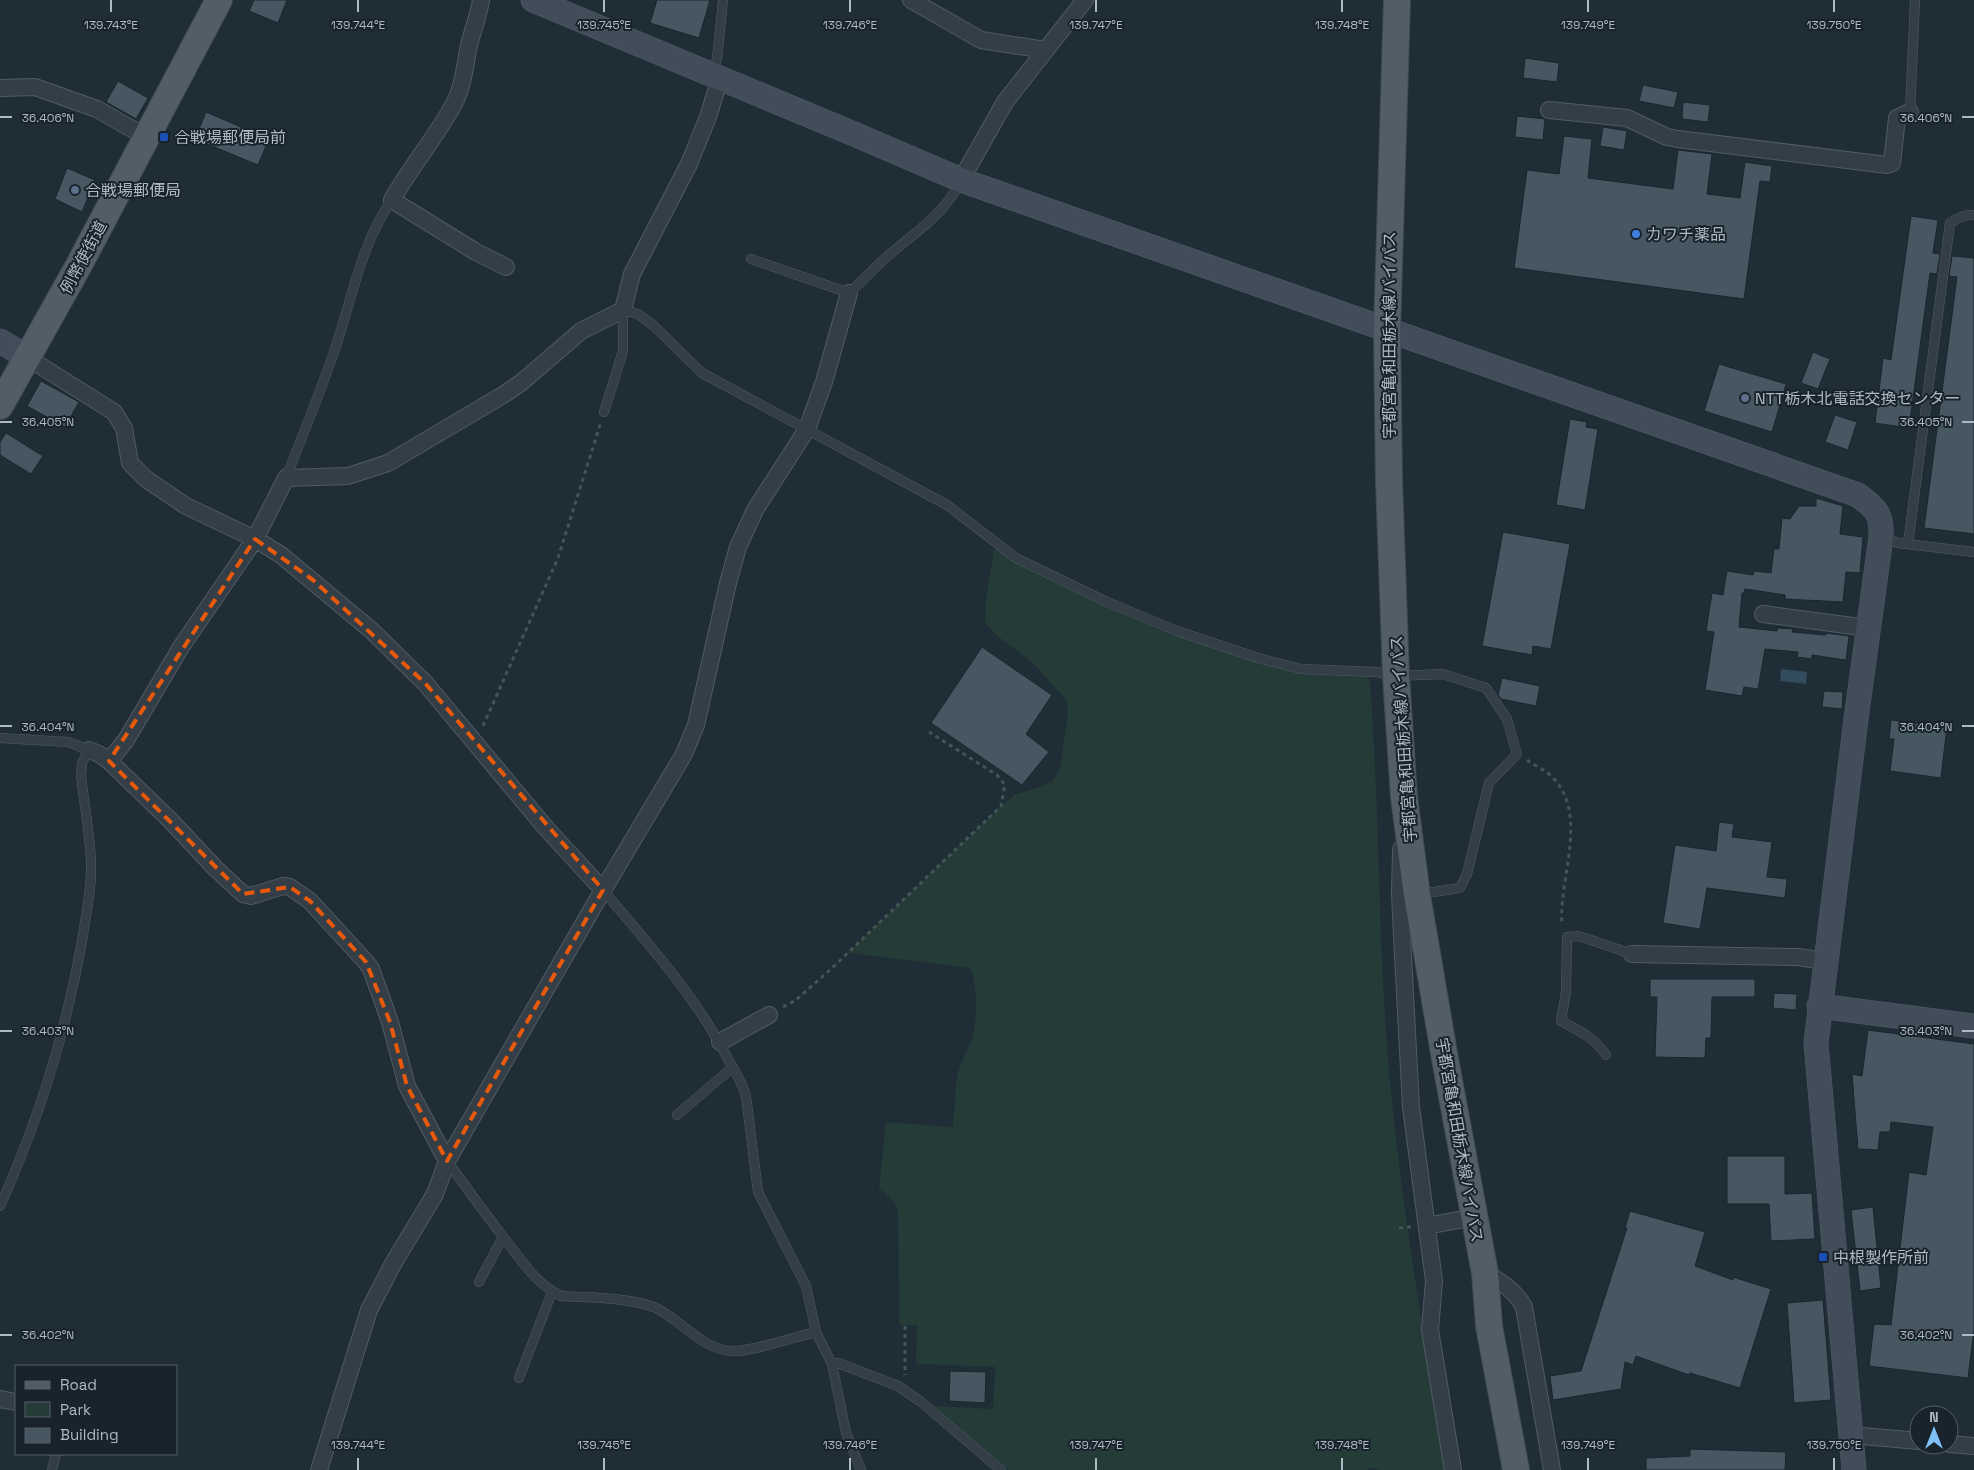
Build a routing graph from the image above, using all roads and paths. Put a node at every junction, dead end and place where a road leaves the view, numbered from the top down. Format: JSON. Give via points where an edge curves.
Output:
{"nodes":[{"id":1,"x":219,"y":0,"type":"edge"},
{"id":2,"x":481,"y":0,"type":"edge"},
{"id":3,"x":533,"y":0,"type":"edge"},
{"id":4,"x":722,"y":0,"type":"edge"},
{"id":5,"x":911,"y":0,"type":"edge"},
{"id":6,"x":1085,"y":0,"type":"edge"},
{"id":7,"x":1397,"y":0,"type":"edge"},
{"id":8,"x":1915,"y":0,"type":"edge"},
{"id":9,"x":1045,"y":50,"type":"junction"},
{"id":10,"x":716,"y":76,"type":"junction"},
{"id":11,"x":0,"y":88,"type":"edge"},
{"id":12,"x":1548,"y":110,"type":"dead end"},
{"id":13,"x":1910,"y":112,"type":"joint"},
{"id":14,"x":146,"y":137,"type":"junction"},
{"id":15,"x":961,"y":180,"type":"junction"},
{"id":16,"x":392,"y":200,"type":"junction"},
{"id":17,"x":1974,"y":215,"type":"edge"},
{"id":18,"x":751,"y":259,"type":"dead end"},
{"id":19,"x":506,"y":267,"type":"dead end"},
{"id":20,"x":850,"y":293,"type":"junction"},
{"id":21,"x":623,"y":310,"type":"junction"},
{"id":22,"x":1387,"y":331,"type":"junction"},
{"id":23,"x":0,"y":341,"type":"edge"},
{"id":24,"x":28,"y":358,"type":"junction"},
{"id":25,"x":0,"y":406,"type":"edge"},
{"id":26,"x":604,"y":412,"type":"joint"},
{"id":27,"x":807,"y":429,"type":"junction"},
{"id":28,"x":286,"y":478,"type":"junction"},
{"id":29,"x":1881,"y":537,"type":"junction"},
{"id":30,"x":255,"y":539,"type":"junction"},
{"id":31,"x":1908,"y":544,"type":"junction"},
{"id":32,"x":1974,"y":552,"type":"edge"},
{"id":33,"x":1763,"y":614,"type":"dead end"},
{"id":34,"x":1868,"y":628,"type":"junction"},
{"id":35,"x":1396,"y":676,"type":"junction"},
{"id":36,"x":929,"y":732,"type":"dead end"},
{"id":37,"x":0,"y":738,"type":"edge"},
{"id":38,"x":475,"y":743,"type":"junction"},
{"id":39,"x":89,"y":750,"type":"junction"},
{"id":40,"x":1517,"y":754,"type":"junction"},
{"id":41,"x":110,"y":761,"type":"junction"},
{"id":42,"x":1404,"y":797,"type":"junction"},
{"id":43,"x":603,"y":890,"type":"junction"},
{"id":44,"x":1417,"y":895,"type":"junction"},
{"id":45,"x":1567,"y":937,"type":"junction"},
{"id":46,"x":1632,"y":954,"type":"joint"},
{"id":47,"x":1825,"y":961,"type":"junction"},
{"id":48,"x":1820,"y":1006,"type":"junction"},
{"id":49,"x":769,"y":1015,"type":"joint"},
{"id":50,"x":1974,"y":1026,"type":"edge"},
{"id":51,"x":720,"y":1042,"type":"junction"},
{"id":52,"x":1606,"y":1055,"type":"dead end"},
{"id":53,"x":732,"y":1067,"type":"junction"},
{"id":54,"x":677,"y":1115,"type":"dead end"},
{"id":55,"x":447,"y":1162,"type":"junction"},
{"id":56,"x":0,"y":1206,"type":"edge"},
{"id":57,"x":1474,"y":1217,"type":"junction"},
{"id":58,"x":1426,"y":1226,"type":"junction"},
{"id":59,"x":504,"y":1237,"type":"junction"},
{"id":60,"x":1485,"y":1273,"type":"junction"},
{"id":61,"x":479,"y":1282,"type":"dead end"},
{"id":62,"x":552,"y":1292,"type":"junction"},
{"id":63,"x":905,"y":1326,"type":"dead end"},
{"id":64,"x":816,"y":1332,"type":"junction"},
{"id":65,"x":832,"y":1364,"type":"junction"},
{"id":66,"x":519,"y":1378,"type":"dead end"},
{"id":67,"x":903,"y":1389,"type":"junction"},
{"id":68,"x":0,"y":1399,"type":"edge"},
{"id":69,"x":15,"y":1402,"type":"edge"},
{"id":70,"x":1851,"y":1435,"type":"junction"},
{"id":71,"x":1909,"y":1440,"type":"edge"},
{"id":72,"x":1959,"y":1445,"type":"edge"},
{"id":73,"x":1974,"y":1446,"type":"edge"},
{"id":74,"x":56,"y":1455,"type":"edge"},
{"id":75,"x":52,"y":1470,"type":"edge"},
{"id":76,"x":319,"y":1470,"type":"edge"},
{"id":77,"x":861,"y":1470,"type":"edge"},
{"id":78,"x":1001,"y":1470,"type":"edge"},
{"id":79,"x":1453,"y":1470,"type":"edge"},
{"id":80,"x":1516,"y":1470,"type":"edge"},
{"id":81,"x":1552,"y":1470,"type":"edge"},
{"id":82,"x":1854,"y":1470,"type":"edge"}],
"edges":[{"from":1,"to":14,"type":"main road","name":"例幣使街道"},
{"from":2,"to":16,"type":"street","via":[[456,100]]},
{"from":3,"to":10,"type":"street"},
{"from":4,"to":10,"type":"lane"},
{"from":5,"to":9,"type":"street","via":[[981,40]]},
{"from":6,"to":9,"type":"street"},
{"from":7,"to":22,"type":"main road","name":"宇都宮亀和田栃木線バイパス"},
{"from":8,"to":13,"type":"lane"},
{"from":9,"to":15,"type":"street","via":[[1005,102]]},
{"from":10,"to":15,"type":"street"},
{"from":10,"to":21,"type":"street","via":[[708,117],[689,164],[632,274]]},
{"from":11,"to":14,"type":"street","via":[[35,87],[97,109]]},
{"from":12,"to":13,"type":"street","via":[[1627,118],[1678,139],[1887,165],[1892,163],[1896,118]]},
{"from":14,"to":24,"type":"main road","name":"例幣使街道"},
{"from":15,"to":20,"type":"lane","via":[[940,212]]},
{"from":15,"to":22,"type":"street"},
{"from":16,"to":19,"type":"street"},
{"from":16,"to":28,"type":"lane","via":[[381,215],[364,254],[326,377]]},
{"from":17,"to":31,"type":"lane","via":[[1958,217],[1950,223]]},
{"from":18,"to":20,"type":"lane"},
{"from":20,"to":27,"type":"street"},
{"from":21,"to":26,"type":"lane","via":[[623,351]]},
{"from":21,"to":27,"type":"lane","via":[[638,314],[654,326],[702,373]]},
{"from":21,"to":28,"type":"street","via":[[581,331],[503,395],[388,462],[348,476]]},
{"from":22,"to":29,"type":"street","via":[[1858,495],[1875,508],[1882,522]]},
{"from":22,"to":35,"type":"main road","name":"宇都宮亀和田栃木線バイパス"},
{"from":23,"to":24,"type":"street"},
{"from":24,"to":25,"type":"main road","name":"例幣使街道"},
{"from":24,"to":30,"type":"street","via":[[114,412],[124,428],[130,463],[146,479],[186,506]]},
{"from":26,"to":38,"type":"path","via":[[558,558]]},
{"from":27,"to":35,"type":"lane","via":[[947,505],[1016,558],[1105,601],[1177,631],[1282,665]]},
{"from":27,"to":43,"type":"street","via":[[755,510],[738,547],[696,725],[684,754]]},
{"from":28,"to":30,"type":"street"},
{"from":29,"to":31,"type":"lane"},
{"from":29,"to":34,"type":"street"},
{"from":30,"to":38,"type":"street","via":[[282,555],[371,630],[425,683]]},
{"from":30,"to":41,"type":"street","via":[[181,647]]},
{"from":31,"to":32,"type":"lane"},
{"from":33,"to":34,"type":"street"},
{"from":34,"to":47,"type":"street"},
{"from":35,"to":40,"type":"lane","via":[[1443,674],[1486,688],[1507,719]]},
{"from":35,"to":42,"type":"main road","name":"宇都宮亀和田栃木線バイパス"},
{"from":36,"to":49,"type":"path","via":[[997,776],[1005,785],[1001,806],[831,969],[796,1000]]},
{"from":37,"to":39,"type":"lane","via":[[68,742]]},
{"from":38,"to":43,"type":"street"},
{"from":39,"to":41,"type":"street"},
{"from":39,"to":56,"type":"lane","via":[[82,763],[81,775],[91,862],[90,890],[72,993],[60,1040],[19,1163]]},
{"from":40,"to":44,"type":"lane","via":[[1488,783],[1467,874],[1460,888]]},
{"from":40,"to":45,"type":"path","via":[[1549,774],[1566,799],[1571,820],[1561,924]]},
{"from":41,"to":55,"type":"street","via":[[243,894],[251,896],[283,886],[290,887],[310,901],[366,962],[390,1022],[408,1086]]},
{"from":42,"to":44,"type":"main road","name":"宇都宮亀和田栃木線バイパス"},
{"from":42,"to":58,"type":"street","via":[[1400,894],[1403,956],[1411,1107]]},
{"from":43,"to":51,"type":"lane","via":[[699,1008]]},
{"from":43,"to":55,"type":"street"},
{"from":44,"to":57,"type":"main road","name":"宇都宮亀和田栃木線バイパス"},
{"from":45,"to":46,"type":"lane","via":[[1579,936]]},
{"from":45,"to":52,"type":"lane","via":[[1566,992],[1561,1021],[1584,1033]]},
{"from":46,"to":47,"type":"street","via":[[1798,957]]},
{"from":47,"to":48,"type":"street"},
{"from":48,"to":50,"type":"street"},
{"from":48,"to":70,"type":"street","via":[[1816,1026],[1816,1063]]},
{"from":49,"to":51,"type":"street"},
{"from":51,"to":53,"type":"lane"},
{"from":53,"to":54,"type":"lane"},
{"from":53,"to":64,"type":"lane","via":[[746,1096],[758,1192],[806,1286]]},
{"from":55,"to":59,"type":"lane"},
{"from":55,"to":76,"type":"street","via":[[435,1194],[369,1310]]},
{"from":57,"to":58,"type":"street"},
{"from":57,"to":60,"type":"main road","name":"宇都宮亀和田栃木線バイパス"},
{"from":58,"to":79,"type":"street","via":[[1434,1280],[1430,1330]]},
{"from":59,"to":61,"type":"lane"},
{"from":59,"to":62,"type":"lane","via":[[536,1278]]},
{"from":60,"to":80,"type":"main road","name":"宇都宮亀和田栃木線バイパス","via":[[1489,1326]]},
{"from":60,"to":81,"type":"street","via":[[1504,1284],[1524,1307]]},
{"from":62,"to":64,"type":"lane","via":[[561,1296],[636,1303],[654,1308],[674,1319],[702,1343],[732,1351]]},
{"from":62,"to":66,"type":"lane"},
{"from":63,"to":67,"type":"path"},
{"from":64,"to":65,"type":"lane"},
{"from":65,"to":67,"type":"lane","via":[[838,1363]]},
{"from":65,"to":77,"type":"lane","via":[[846,1433]]},
{"from":67,"to":78,"type":"lane"},
{"from":68,"to":69,"type":"street"},
{"from":70,"to":71,"type":"street"},
{"from":70,"to":82,"type":"street"},
{"from":72,"to":73,"type":"street"},
{"from":74,"to":75,"type":"lane"}]}
